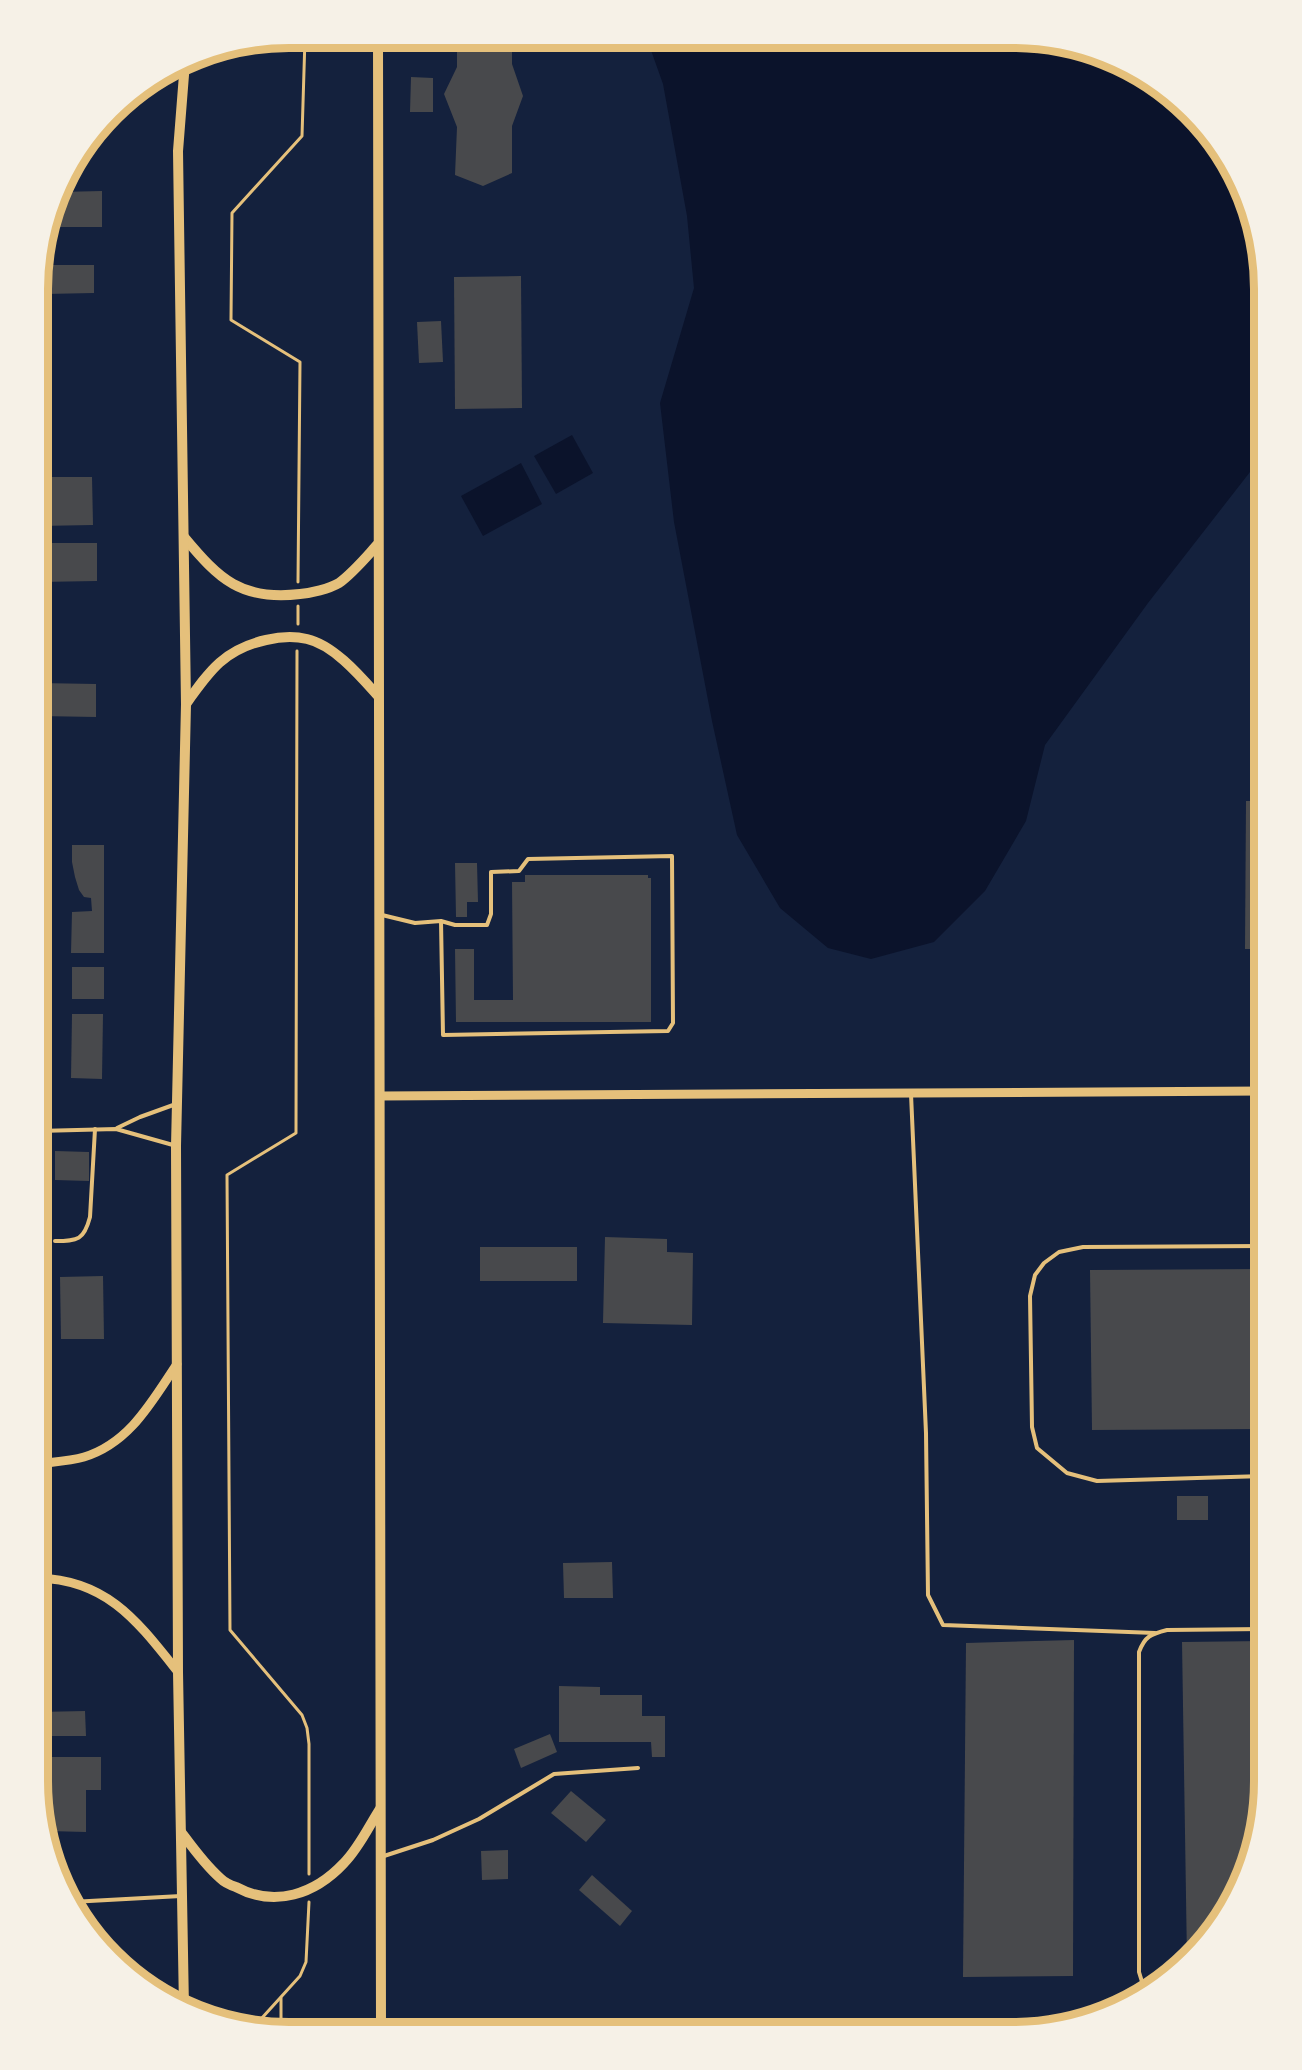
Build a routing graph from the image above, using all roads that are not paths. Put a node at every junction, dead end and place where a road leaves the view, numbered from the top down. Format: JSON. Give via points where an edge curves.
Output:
{"nodes":[{"id":1,"x":378,"y":48,"type":"edge"},
{"id":2,"x":184,"y":72,"type":"edge"},
{"id":3,"x":184,"y":537,"type":"junction"},
{"id":4,"x":378,"y":544,"type":"junction"},
{"id":5,"x":378,"y":696,"type":"junction"},
{"id":6,"x":186,"y":704,"type":"junction"},
{"id":7,"x":380,"y":914,"type":"junction"},
{"id":8,"x":441,"y":921,"type":"junction"},
{"id":9,"x":1254,"y":1091,"type":"edge"},
{"id":10,"x":911,"y":1093,"type":"junction"},
{"id":11,"x":380,"y":1096,"type":"junction"},
{"id":12,"x":178,"y":1103,"type":"junction"},
{"id":13,"x":116,"y":1129,"type":"junction"},
{"id":14,"x":95,"y":1130,"type":"junction"},
{"id":15,"x":48,"y":1131,"type":"edge"},
{"id":16,"x":176,"y":1146,"type":"junction"},
{"id":17,"x":55,"y":1242,"type":"dead end"},
{"id":18,"x":1254,"y":1246,"type":"edge"},
{"id":19,"x":177,"y":1364,"type":"junction"},
{"id":20,"x":48,"y":1462,"type":"edge"},
{"id":21,"x":1254,"y":1476,"type":"edge"},
{"id":22,"x":48,"y":1579,"type":"edge"},
{"id":23,"x":1254,"y":1629,"type":"edge"},
{"id":24,"x":1155,"y":1633,"type":"junction"},
{"id":25,"x":178,"y":1672,"type":"junction"},
{"id":26,"x":638,"y":1768,"type":"dead end"},
{"id":27,"x":381,"y":1809,"type":"junction"},
{"id":28,"x":181,"y":1831,"type":"junction"},
{"id":29,"x":380,"y":1857,"type":"junction"},
{"id":30,"x":181,"y":1896,"type":"junction"},
{"id":31,"x":80,"y":1901,"type":"edge"},
{"id":32,"x":1143,"y":1984,"type":"edge"},
{"id":33,"x":184,"y":1997,"type":"edge"},
{"id":34,"x":381,"y":2022,"type":"edge"}],
"edges":[{"from":1,"to":4,"type":"main road"},
{"from":2,"to":3,"type":"main road","via":[[178,151]]},
{"from":3,"to":4,"type":"main road","via":[[229,583],[265,595],[298,594],[337,584]]},
{"from":3,"to":6,"type":"main road"},
{"from":4,"to":5,"type":"main road"},
{"from":5,"to":6,"type":"main road","via":[[357,672],[329,650],[308,639],[273,638],[247,644],[226,656]]},
{"from":5,"to":7,"type":"main road"},
{"from":6,"to":12,"type":"main road"},
{"from":7,"to":8,"type":"lane","via":[[415,923]]},
{"from":7,"to":11,"type":"main road"},
{"from":8,"to":8,"type":"lane","via":[[443,1035],[668,1031],[673,1023],[672,856],[528,859],[519,871],[490,872],[491,914],[487,925]]},
{"from":9,"to":10,"type":"street"},
{"from":10,"to":11,"type":"street"},
{"from":10,"to":24,"type":"lane","via":[[926,1433],[928,1596],[943,1625]]},
{"from":11,"to":27,"type":"main road"},
{"from":12,"to":13,"type":"lane"},
{"from":12,"to":16,"type":"main road"},
{"from":13,"to":14,"type":"lane"},
{"from":13,"to":16,"type":"lane"},
{"from":14,"to":15,"type":"lane"},
{"from":14,"to":17,"type":"lane","via":[[87,1229],[77,1239]]},
{"from":16,"to":19,"type":"main road"},
{"from":18,"to":21,"type":"lane","via":[[1083,1247],[1059,1252],[1035,1275],[1030,1296],[1029,1340],[1032,1427],[1037,1448],[1067,1473],[1097,1481]]},
{"from":19,"to":20,"type":"street","via":[[143,1416],[119,1439],[84,1457]]},
{"from":19,"to":25,"type":"main road"},
{"from":22,"to":25,"type":"street","via":[[82,1585],[113,1601],[142,1627]]},
{"from":23,"to":24,"type":"lane"},
{"from":24,"to":32,"type":"lane","via":[[1143,1640],[1139,1652],[1139,1972]]},
{"from":25,"to":28,"type":"main road"},
{"from":26,"to":29,"type":"lane","via":[[554,1774],[479,1819],[433,1840]]},
{"from":27,"to":28,"type":"main road","via":[[346,1862],[309,1890],[292,1896],[270,1898],[249,1894],[222,1880]]},
{"from":27,"to":29,"type":"main road"},
{"from":28,"to":30,"type":"main road"},
{"from":29,"to":34,"type":"main road"},
{"from":30,"to":31,"type":"lane"},
{"from":30,"to":33,"type":"main road"}]}
